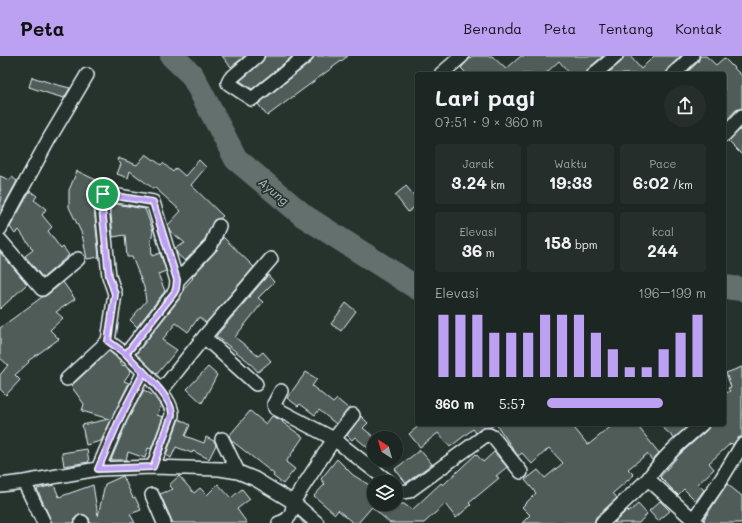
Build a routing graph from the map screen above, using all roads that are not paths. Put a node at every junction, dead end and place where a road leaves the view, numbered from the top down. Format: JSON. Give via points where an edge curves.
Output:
{"nodes":[{"id":1,"x":257,"y":56,"type":"edge"},
{"id":2,"x":306,"y":56,"type":"edge"},
{"id":3,"x":462,"y":56,"type":"edge"},
{"id":4,"x":616,"y":56,"type":"edge"},
{"id":5,"x":692,"y":56,"type":"edge"},
{"id":6,"x":449,"y":72,"type":"edge"},
{"id":7,"x":596,"y":72,"type":"edge"},
{"id":8,"x":676,"y":72,"type":"edge"},
{"id":9,"x":87,"y":75,"type":"dead end"},
{"id":10,"x":742,"y":116,"type":"edge"},
{"id":11,"x":726,"y":133,"type":"edge"},
{"id":12,"x":219,"y":226,"type":"dead end"},
{"id":13,"x":0,"y":229,"type":"edge"},
{"id":14,"x":0,"y":240,"type":"edge"},
{"id":15,"x":78,"y":259,"type":"dead end"},
{"id":16,"x":271,"y":259,"type":"dead end"},
{"id":17,"x":177,"y":280,"type":"junction"},
{"id":18,"x":204,"y":337,"type":"junction"},
{"id":19,"x":108,"y":341,"type":"junction"},
{"id":20,"x":126,"y":354,"type":"junction"},
{"id":21,"x":144,"y":372,"type":"junction"},
{"id":22,"x":67,"y":379,"type":"dead end"},
{"id":23,"x":256,"y":384,"type":"dead end"},
{"id":24,"x":161,"y":391,"type":"junction"},
{"id":25,"x":281,"y":391,"type":"dead end"},
{"id":26,"x":353,"y":415,"type":"dead end"},
{"id":27,"x":700,"y":426,"type":"edge"},
{"id":28,"x":222,"y":439,"type":"dead end"},
{"id":29,"x":334,"y":439,"type":"junction"},
{"id":30,"x":742,"y":445,"type":"edge"},
{"id":31,"x":153,"y":467,"type":"junction"},
{"id":32,"x":98,"y":469,"type":"junction"},
{"id":33,"x":238,"y":472,"type":"junction"},
{"id":34,"x":522,"y":472,"type":"dead end"},
{"id":35,"x":379,"y":475,"type":"edge"},
{"id":36,"x":648,"y":479,"type":"junction"},
{"id":37,"x":24,"y":482,"type":"junction"},
{"id":38,"x":0,"y":485,"type":"edge"},
{"id":39,"x":403,"y":492,"type":"edge"},
{"id":40,"x":152,"y":495,"type":"dead end"},
{"id":41,"x":293,"y":502,"type":"junction"},
{"id":42,"x":695,"y":521,"type":"edge"},
{"id":43,"x":44,"y":523,"type":"edge"},
{"id":44,"x":164,"y":523,"type":"edge"},
{"id":45,"x":279,"y":523,"type":"edge"},
{"id":46,"x":317,"y":523,"type":"edge"},
{"id":47,"x":602,"y":523,"type":"edge"}],
"edges":[{"from":1,"to":2,"type":"street","via":[[228,83],[252,99]]},
{"from":3,"to":6,"type":"street"},
{"from":4,"to":7,"type":"street"},
{"from":5,"to":8,"type":"street"},
{"from":9,"to":13,"type":"street"},
{"from":10,"to":11,"type":"street"},
{"from":12,"to":17,"type":"street","via":[[211,245]]},
{"from":14,"to":15,"type":"street","via":[[42,289]]},
{"from":16,"to":18,"type":"street"},
{"from":17,"to":19,"type":"street","via":[[153,202],[107,194],[102,196],[109,276],[115,294]]},
{"from":17,"to":20,"type":"street","via":[[174,293]]},
{"from":18,"to":23,"type":"street"},
{"from":18,"to":24,"type":"street"},
{"from":19,"to":20,"type":"street"},
{"from":19,"to":22,"type":"street"},
{"from":20,"to":21,"type":"street"},
{"from":21,"to":24,"type":"street"},
{"from":21,"to":32,"type":"street"},
{"from":24,"to":31,"type":"street","via":[[172,412]]},
{"from":25,"to":29,"type":"street","via":[[274,404],[275,408]]},
{"from":26,"to":29,"type":"street"},
{"from":27,"to":36,"type":"street","via":[[672,450]]},
{"from":28,"to":33,"type":"street"},
{"from":29,"to":35,"type":"street"},
{"from":29,"to":41,"type":"street"},
{"from":30,"to":42,"type":"street"},
{"from":31,"to":32,"type":"street"},
{"from":31,"to":33,"type":"street"},
{"from":32,"to":37,"type":"street"},
{"from":33,"to":41,"type":"street"},
{"from":34,"to":39,"type":"street","via":[[492,437],[486,435],[408,491]]},
{"from":36,"to":42,"type":"street"},
{"from":36,"to":47,"type":"street"},
{"from":37,"to":38,"type":"street"},
{"from":37,"to":43,"type":"street"},
{"from":40,"to":44,"type":"street"},
{"from":41,"to":45,"type":"street","via":[[292,515]]},
{"from":41,"to":46,"type":"street"}]}
